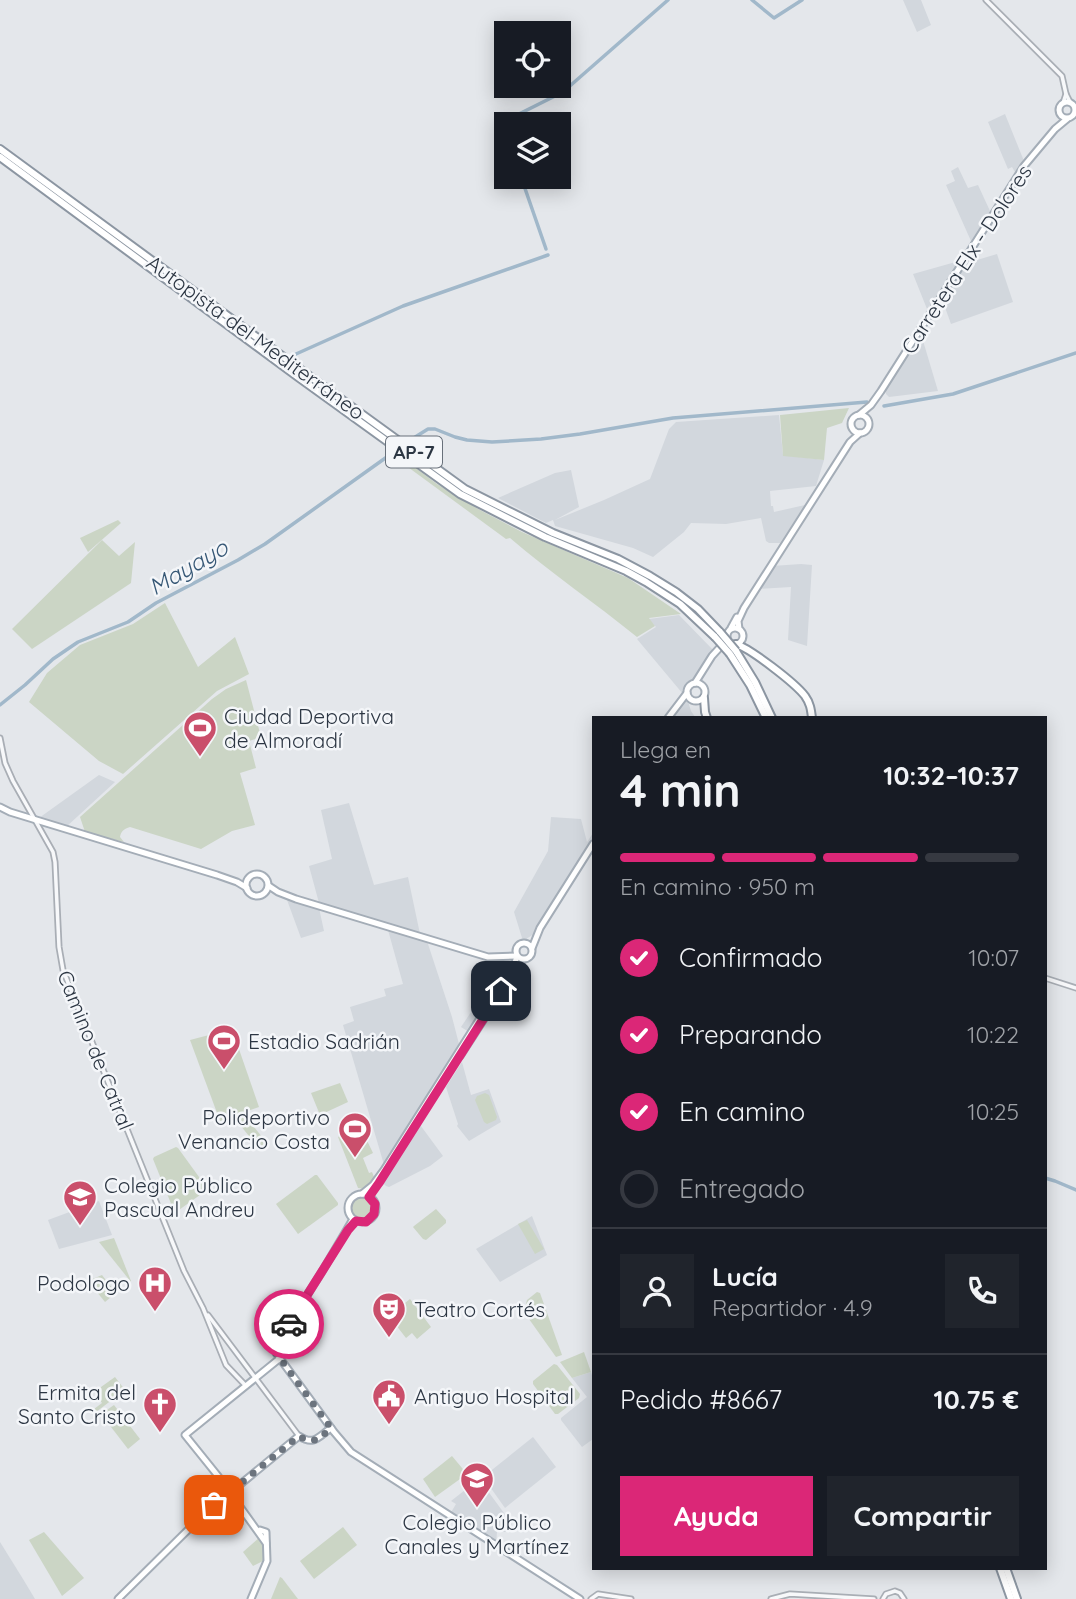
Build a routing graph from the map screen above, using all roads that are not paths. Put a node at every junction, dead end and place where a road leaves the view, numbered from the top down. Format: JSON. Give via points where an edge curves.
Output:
{"nodes":[{"id":1,"x":986,"y":0,"type":"edge"},
{"id":2,"x":1072,"y":108,"type":"edge"},
{"id":3,"x":1060,"y":115,"type":"junction"},
{"id":4,"x":1067,"y":119,"type":"junction"},
{"id":5,"x":1055,"y":129,"type":"junction"},
{"id":6,"x":0,"y":149,"type":"edge"},
{"id":7,"x":0,"y":157,"type":"edge"},
{"id":8,"x":880,"y":391,"type":"junction"},
{"id":9,"x":859,"y":415,"type":"junction"},
{"id":10,"x":868,"y":421,"type":"junction"},
{"id":11,"x":852,"y":430,"type":"junction"},
{"id":12,"x":860,"y":433,"type":"junction"},
{"id":13,"x":732,"y":628,"type":"junction"},
{"id":14,"x":739,"y":629,"type":"junction"},
{"id":15,"x":718,"y":634,"type":"junction"},
{"id":16,"x":734,"y":645,"type":"junction"},
{"id":17,"x":695,"y":683,"type":"junction"},
{"id":18,"x":703,"y":685,"type":"junction"},
{"id":19,"x":687,"y":693,"type":"junction"},
{"id":20,"x":704,"y":698,"type":"junction"},
{"id":21,"x":693,"y":701,"type":"junction"},
{"id":22,"x":706,"y":715,"type":"edge"},
{"id":23,"x":672,"y":716,"type":"edge"},
{"id":24,"x":673,"y":716,"type":"edge"},
{"id":25,"x":768,"y":716,"type":"edge"},
{"id":26,"x":769,"y":716,"type":"edge"},
{"id":27,"x":812,"y":716,"type":"edge"},
{"id":28,"x":0,"y":738,"type":"edge"},
{"id":29,"x":25,"y":804,"type":"junction"},
{"id":30,"x":0,"y":807,"type":"edge"},
{"id":31,"x":19,"y":814,"type":"junction"},
{"id":32,"x":34,"y":818,"type":"junction"},
{"id":33,"x":592,"y":846,"type":"edge"},
{"id":34,"x":217,"y":875,"type":"junction"},
{"id":35,"x":249,"y":878,"type":"junction"},
{"id":36,"x":268,"y":886,"type":"junction"},
{"id":37,"x":247,"y":888,"type":"junction"},
{"id":38,"x":264,"y":894,"type":"junction"},
{"id":39,"x":296,"y":899,"type":"junction"},
{"id":40,"x":540,"y":928,"type":"junction"},
{"id":41,"x":526,"y":943,"type":"junction"},
{"id":42,"x":532,"y":948,"type":"junction"},
{"id":43,"x":518,"y":955,"type":"junction"},
{"id":44,"x":1047,"y":978,"type":"edge"},
{"id":45,"x":1076,"y":988,"type":"edge"},
{"id":46,"x":366,"y":1196,"type":"junction"},
{"id":47,"x":354,"y":1220,"type":"junction"},
{"id":48,"x":204,"y":1311,"type":"junction"},
{"id":49,"x":279,"y":1359,"type":"junction"},
{"id":50,"x":256,"y":1378,"type":"junction"},
{"id":51,"x":246,"y":1386,"type":"junction"},
{"id":52,"x":331,"y":1428,"type":"junction"},
{"id":53,"x":299,"y":1436,"type":"junction"},
{"id":54,"x":229,"y":1492,"type":"junction"},
{"id":55,"x":258,"y":1530,"type":"junction"},
{"id":56,"x":266,"y":1543,"type":"junction"},
{"id":57,"x":1001,"y":1570,"type":"edge"},
{"id":58,"x":1007,"y":1570,"type":"edge"},
{"id":59,"x":810,"y":1595,"type":"junction"},
{"id":60,"x":884,"y":1597,"type":"edge"},
{"id":61,"x":118,"y":1599,"type":"edge"},
{"id":62,"x":251,"y":1599,"type":"edge"},
{"id":63,"x":580,"y":1599,"type":"edge"},
{"id":64,"x":591,"y":1599,"type":"edge"},
{"id":65,"x":631,"y":1599,"type":"edge"},
{"id":66,"x":771,"y":1599,"type":"edge"},
{"id":67,"x":846,"y":1599,"type":"edge"},
{"id":68,"x":875,"y":1599,"type":"edge"},
{"id":69,"x":904,"y":1599,"type":"edge"},
{"id":70,"x":1011,"y":1599,"type":"edge"},
{"id":71,"x":1017,"y":1599,"type":"edge"}],
"edges":[{"from":1,"to":2,"type":"street","via":[[1062,76]]},
{"from":2,"to":3,"type":"main road","name":"Carretera Elx - Dolores","via":[[1059,108]]},
{"from":2,"to":4,"type":"main road","name":"Carretera Elx - Dolores"},
{"from":3,"to":4,"type":"main road"},
{"from":3,"to":5,"type":"main road","name":"Carretera Elx - Dolores"},
{"from":4,"to":5,"type":"main road","name":"Carretera Elx - Dolores"},
{"from":5,"to":8,"type":"main road","name":"Carretera Elx - Dolores","via":[[1024,166]]},
{"from":6,"to":15,"type":"highway","name":"Autopista del Mediterráneo","number":"AP-7","via":[[465,489],[650,576],[698,609]]},
{"from":7,"to":15,"type":"highway","name":"Autopista del Mediterráneo","number":"AP-7","via":[[460,494],[636,576]]},
{"from":8,"to":9,"type":"main road","name":"Carretera Elx - Dolores"},
{"from":8,"to":10,"type":"main road","name":"Carretera Elx - Dolores"},
{"from":9,"to":10,"type":"main road"},
{"from":9,"to":11,"type":"main road","via":[[851,422]]},
{"from":10,"to":12,"type":"main road","via":[[867,429]]},
{"from":11,"to":12,"type":"main road"},
{"from":11,"to":13,"type":"main road"},
{"from":12,"to":14,"type":"main road","via":[[744,608]]},
{"from":13,"to":14,"type":"main road"},
{"from":13,"to":16,"type":"main road","via":[[727,632]]},
{"from":14,"to":16,"type":"main road","via":[[743,633]]},
{"from":15,"to":16,"type":"highway","name":"Autopista del Mediterráneo","number":"AP-7","bridge":true},
{"from":16,"to":17,"type":"main road","via":[[712,656]]},
{"from":16,"to":18,"type":"main road","via":[[720,652]]},
{"from":16,"to":25,"type":"highway","name":"Autopista del Mediterráneo","number":"AP-7"},
{"from":16,"to":26,"type":"highway","name":"Autopista del Mediterráneo","number":"AP-7"},
{"from":16,"to":27,"type":"highway","via":[[749,649],[803,694]]},
{"from":17,"to":18,"type":"main road"},
{"from":17,"to":19,"type":"main road"},
{"from":18,"to":20,"type":"main road"},
{"from":19,"to":21,"type":"main road"},
{"from":19,"to":23,"type":"main road"},
{"from":20,"to":21,"type":"main road"},
{"from":20,"to":22,"type":"highway"},
{"from":21,"to":22,"type":"highway"},
{"from":21,"to":24,"type":"main road"},
{"from":28,"to":29,"type":"street","name":"Camino de Catral","via":[[5,763]]},
{"from":29,"to":31,"type":"street"},
{"from":29,"to":32,"type":"street","name":"Camino de Catral"},
{"from":30,"to":31,"type":"main road"},
{"from":31,"to":32,"type":"main road"},
{"from":32,"to":34,"type":"main road"},
{"from":32,"to":48,"type":"street","name":"Camino de Catral","via":[[53,852],[62,970]]},
{"from":33,"to":40,"type":"main road"},
{"from":34,"to":35,"type":"main road"},
{"from":34,"to":37,"type":"main road"},
{"from":35,"to":36,"type":"main road","via":[[262,875]]},
{"from":35,"to":37,"type":"main road"},
{"from":36,"to":38,"type":"main road"},
{"from":36,"to":39,"type":"main road"},
{"from":37,"to":38,"type":"main road","via":[[253,895]]},
{"from":38,"to":39,"type":"main road"},
{"from":39,"to":43,"type":"main road","via":[[476,953]]},
{"from":40,"to":41,"type":"main road"},
{"from":40,"to":42,"type":"main road"},
{"from":41,"to":42,"type":"main road"},
{"from":41,"to":43,"type":"main road","via":[[519,944]]},
{"from":42,"to":43,"type":"main road","via":[[527,958]]},
{"from":43,"to":46,"type":"main road"},
{"from":44,"to":45,"type":"street"},
{"from":46,"to":47,"type":"main road","via":[[354,1197],[348,1205]]},
{"from":46,"to":47,"type":"main road","via":[[375,1204],[374,1214],[366,1222]]},
{"from":47,"to":49,"type":"main road","via":[[275,1348]]},
{"from":48,"to":50,"type":"street"},
{"from":48,"to":51,"type":"street","via":[[226,1365]]},
{"from":49,"to":50,"type":"main road"},
{"from":49,"to":52,"type":"main road"},
{"from":50,"to":51,"type":"main road"},
{"from":50,"to":53,"type":"street"},
{"from":51,"to":54,"type":"main road","via":[[186,1435]]},
{"from":52,"to":53,"type":"main road","via":[[314,1441]]},
{"from":52,"to":63,"type":"main road","via":[[351,1452]]},
{"from":53,"to":54,"type":"main road"},
{"from":54,"to":55,"type":"main road"},
{"from":54,"to":61,"type":"main road"},
{"from":55,"to":56,"type":"main road"},
{"from":55,"to":56,"type":"main road","via":[[266,1532]]},
{"from":56,"to":62,"type":"main road","via":[[267,1561]]},
{"from":57,"to":70,"type":"highway"},
{"from":58,"to":71,"type":"highway"},
{"from":59,"to":66,"type":"street"},
{"from":59,"to":67,"type":"street"},
{"from":59,"to":68,"type":"street"},
{"from":60,"to":68,"type":"street"},
{"from":60,"to":69,"type":"street","via":[[895,1591]]},
{"from":64,"to":65,"type":"street","via":[[598,1594]]}]}
